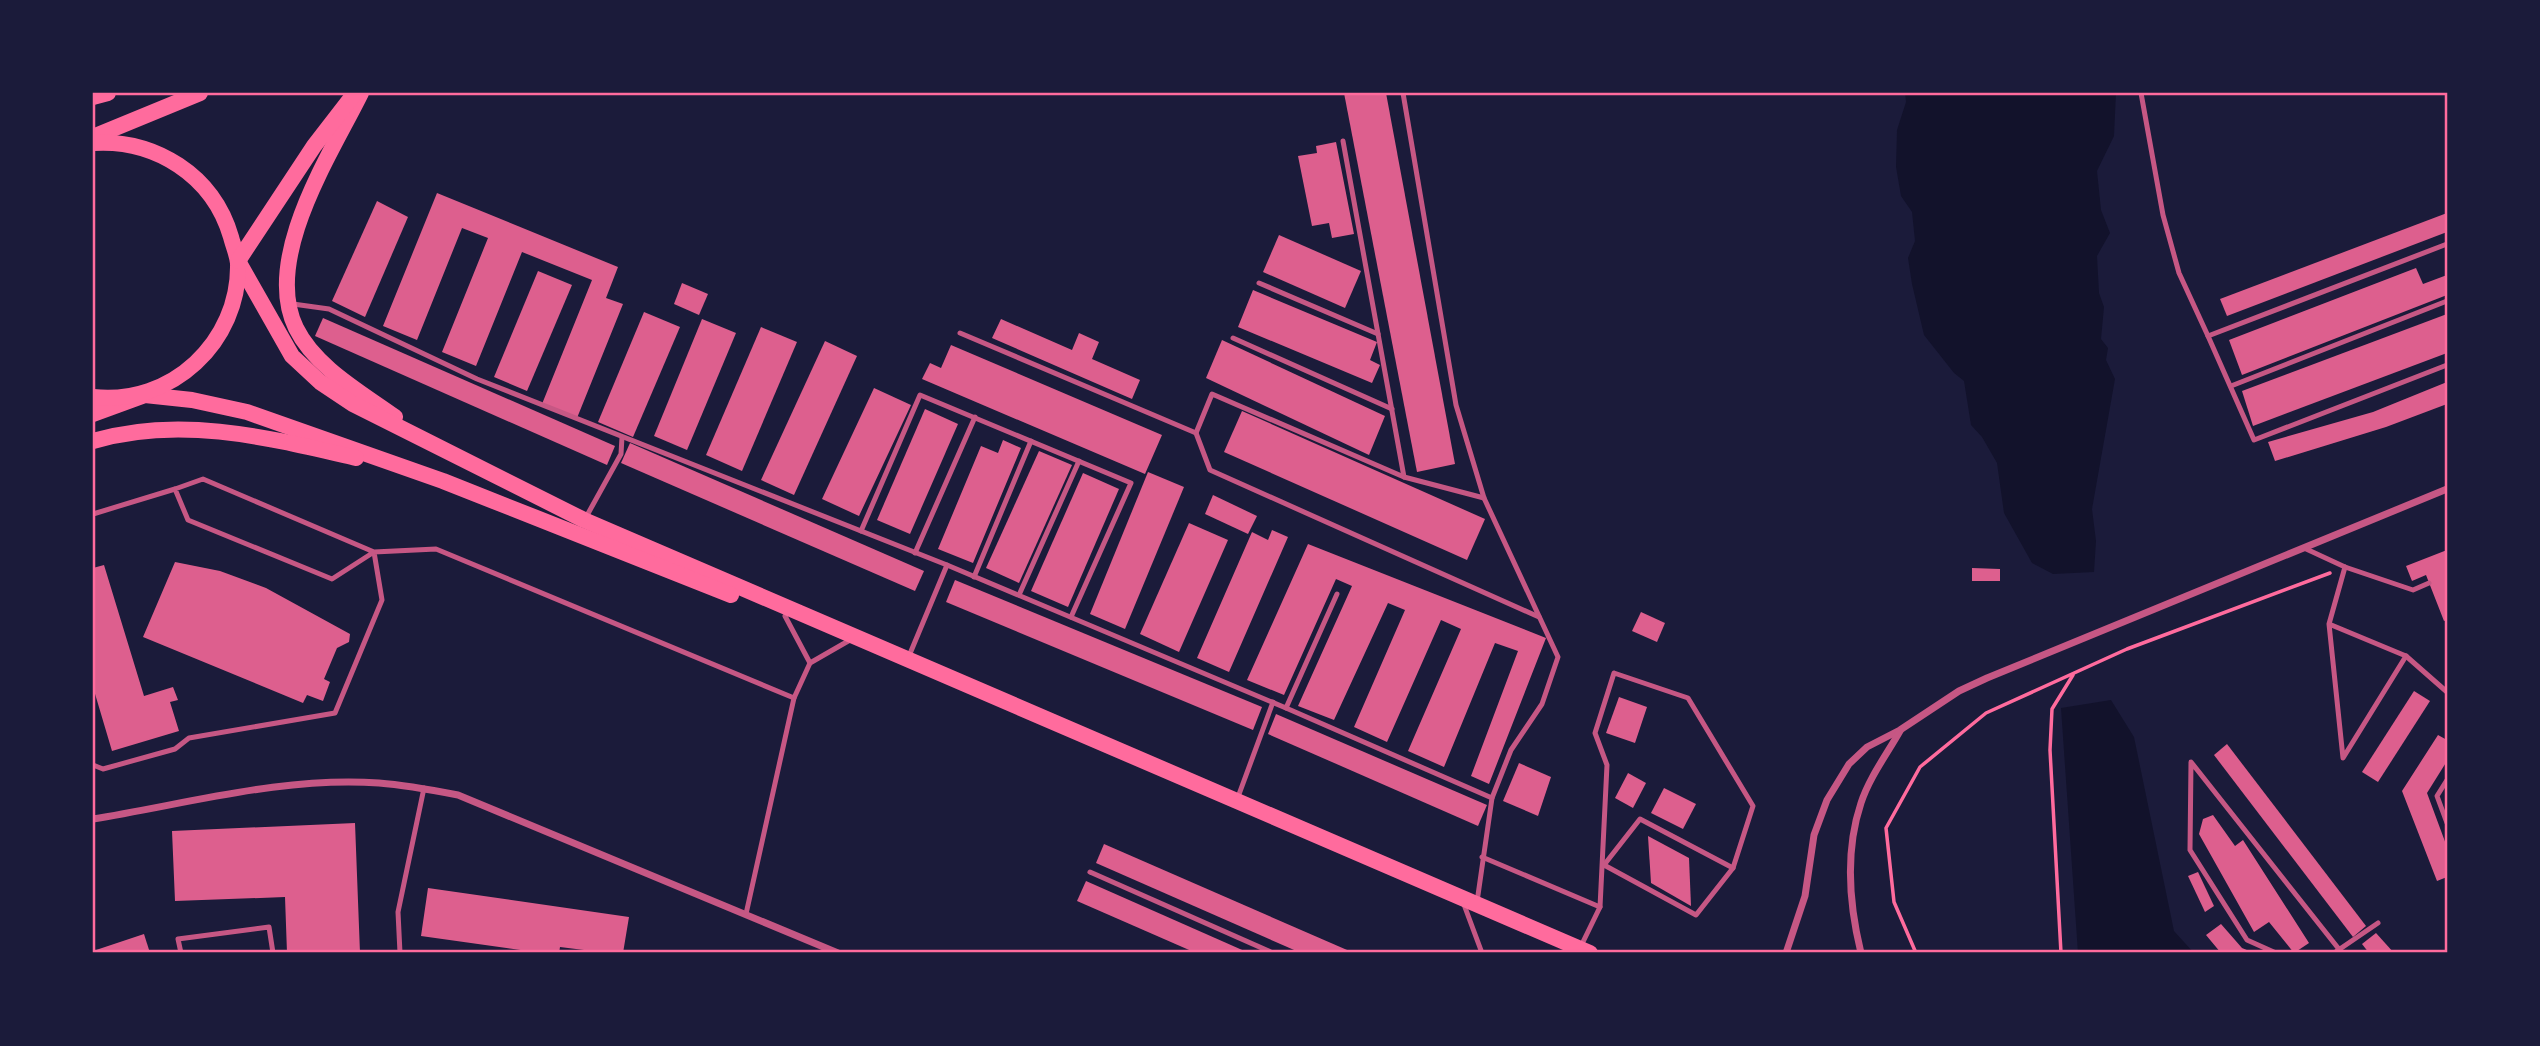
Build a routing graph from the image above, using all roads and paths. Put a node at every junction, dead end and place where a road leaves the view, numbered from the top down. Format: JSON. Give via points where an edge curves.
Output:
{"nodes":[{"id":1,"x":108,"y":93,"type":"edge"},
{"id":2,"x":200,"y":93,"type":"edge"},
{"id":3,"x":355,"y":93,"type":"edge"},
{"id":4,"x":361,"y":93,"type":"edge"},
{"id":5,"x":1403,"y":93,"type":"edge"},
{"id":6,"x":2141,"y":93,"type":"edge"},
{"id":7,"x":93,"y":96,"type":"edge"},
{"id":8,"x":93,"y":140,"type":"edge"},
{"id":9,"x":1343,"y":141,"type":"dead end"},
{"id":10,"x":2447,"y":244,"type":"edge"},
{"id":11,"x":238,"y":261,"type":"junction"},
{"id":12,"x":1259,"y":283,"type":"dead end"},
{"id":13,"x":2447,"y":301,"type":"edge"},
{"id":14,"x":290,"y":303,"type":"junction"},
{"id":15,"x":960,"y":333,"type":"dead end"},
{"id":16,"x":1378,"y":334,"type":"junction"},
{"id":17,"x":2208,"y":336,"type":"junction"},
{"id":18,"x":1233,"y":338,"type":"dead end"},
{"id":19,"x":2447,"y":365,"type":"edge"},
{"id":20,"x":2231,"y":386,"type":"junction"},
{"id":21,"x":145,"y":395,"type":"junction"},
{"id":22,"x":93,"y":397,"type":"edge"},
{"id":23,"x":1392,"y":409,"type":"junction"},
{"id":24,"x":93,"y":414,"type":"edge"},
{"id":25,"x":975,"y":417,"type":"junction"},
{"id":26,"x":1196,"y":433,"type":"junction"},
{"id":27,"x":622,"y":437,"type":"junction"},
{"id":28,"x":93,"y":441,"type":"edge"},
{"id":29,"x":1031,"y":441,"type":"junction"},
{"id":30,"x":440,"y":449,"type":"junction"},
{"id":31,"x":1079,"y":461,"type":"junction"},
{"id":32,"x":408,"y":470,"type":"junction"},
{"id":33,"x":1404,"y":477,"type":"junction"},
{"id":34,"x":175,"y":489,"type":"junction"},
{"id":35,"x":2447,"y":489,"type":"edge"},
{"id":36,"x":1484,"y":498,"type":"junction"},
{"id":37,"x":93,"y":514,"type":"edge"},
{"id":38,"x":584,"y":520,"type":"junction"},
{"id":39,"x":861,"y":531,"type":"junction"},
{"id":40,"x":2304,"y":548,"type":"junction"},
{"id":41,"x":374,"y":552,"type":"junction"},
{"id":42,"x":915,"y":552,"type":"junction"},
{"id":43,"x":947,"y":565,"type":"junction"},
{"id":44,"x":2345,"y":567,"type":"junction"},
{"id":45,"x":974,"y":576,"type":"junction"},
{"id":46,"x":2429,"y":583,"type":"dead end"},
{"id":47,"x":1337,"y":594,"type":"dead end"},
{"id":48,"x":1019,"y":595,"type":"junction"},
{"id":49,"x":785,"y":616,"type":"junction"},
{"id":50,"x":1071,"y":617,"type":"junction"},
{"id":51,"x":1539,"y":618,"type":"junction"},
{"id":52,"x":2329,"y":624,"type":"junction"},
{"id":53,"x":850,"y":640,"type":"junction"},
{"id":54,"x":2406,"y":656,"type":"junction"},
{"id":55,"x":908,"y":660,"type":"junction"},
{"id":56,"x":810,"y":663,"type":"junction"},
{"id":57,"x":2075,"y":673,"type":"junction"},
{"id":58,"x":2447,"y":692,"type":"edge"},
{"id":59,"x":794,"y":698,"type":"junction"},
{"id":60,"x":1273,"y":702,"type":"junction"},
{"id":61,"x":1286,"y":708,"type":"junction"},
{"id":62,"x":1900,"y":730,"type":"junction"},
{"id":63,"x":93,"y":765,"type":"edge"},
{"id":64,"x":2447,"y":780,"type":"edge"},
{"id":65,"x":424,"y":788,"type":"junction"},
{"id":66,"x":1492,"y":798,"type":"junction"},
{"id":67,"x":1236,"y":802,"type":"junction"},
{"id":68,"x":93,"y":819,"type":"edge"},
{"id":69,"x":2447,"y":822,"type":"edge"},
{"id":70,"x":1482,"y":858,"type":"junction"},
{"id":71,"x":1604,"y":865,"type":"junction"},
{"id":72,"x":1733,"y":868,"type":"junction"},
{"id":73,"x":1090,"y":872,"type":"dead end"},
{"id":74,"x":1469,"y":902,"type":"junction"},
{"id":75,"x":1600,"y":907,"type":"junction"},
{"id":76,"x":746,"y":914,"type":"junction"},
{"id":77,"x":2378,"y":923,"type":"dead end"},
{"id":78,"x":1585,"y":951,"type":"edge"},
{"id":79,"x":181,"y":953,"type":"edge"},
{"id":80,"x":273,"y":953,"type":"edge"},
{"id":81,"x":400,"y":953,"type":"edge"},
{"id":82,"x":838,"y":953,"type":"edge"},
{"id":83,"x":1273,"y":953,"type":"edge"},
{"id":84,"x":1482,"y":953,"type":"edge"},
{"id":85,"x":1786,"y":953,"type":"edge"},
{"id":86,"x":1861,"y":953,"type":"edge"},
{"id":87,"x":1916,"y":953,"type":"edge"},
{"id":88,"x":2062,"y":953,"type":"edge"},
{"id":89,"x":2276,"y":953,"type":"edge"},
{"id":90,"x":2339,"y":953,"type":"edge"}],
"edges":[{"from":1,"to":7,"type":"main road"},
{"from":2,"to":8,"type":"main road"},
{"from":3,"to":11,"type":"main road"},
{"from":4,"to":14,"type":"main road","via":[[302,212],[291,252]]},
{"from":5,"to":36,"type":"lane","via":[[1456,405]]},
{"from":6,"to":17,"type":"lane","via":[[2163,215],[2179,273]]},
{"from":8,"to":11,"type":"main road","via":[[147,148],[195,177],[227,224]]},
{"from":9,"to":16,"type":"lane"},
{"from":10,"to":17,"type":"lane"},
{"from":11,"to":21,"type":"main road","via":[[226,320],[209,350],[184,374]]},
{"from":11,"to":30,"type":"main road","via":[[292,356],[353,404]]},
{"from":12,"to":16,"type":"lane"},
{"from":13,"to":20,"type":"lane"},
{"from":14,"to":27,"type":"lane","via":[[328,309],[477,379]]},
{"from":14,"to":30,"type":"main road","via":[[296,328],[312,350],[343,379]]},
{"from":15,"to":26,"type":"lane"},
{"from":16,"to":23,"type":"lane"},
{"from":17,"to":20,"type":"lane"},
{"from":18,"to":23,"type":"lane"},
{"from":19,"to":20,"type":"lane","via":[[2253,440]]},
{"from":21,"to":22,"type":"main road"},
{"from":21,"to":24,"type":"main road"},
{"from":21,"to":32,"type":"main road","via":[[247,412]]},
{"from":23,"to":33,"type":"lane"},
{"from":25,"to":29,"type":"lane"},
{"from":25,"to":39,"type":"lane","via":[[920,395]]},
{"from":25,"to":42,"type":"lane"},
{"from":26,"to":33,"type":"lane","via":[[1212,394]]},
{"from":26,"to":51,"type":"lane","via":[[1210,470]]},
{"from":27,"to":38,"type":"lane","via":[[621,454]]},
{"from":27,"to":39,"type":"lane"},
{"from":28,"to":32,"type":"main road","via":[[153,430],[233,432]]},
{"from":29,"to":31,"type":"lane"},
{"from":29,"to":45,"type":"lane"},
{"from":30,"to":38,"type":"main road"},
{"from":31,"to":48,"type":"lane"},
{"from":31,"to":50,"type":"lane","via":[[1131,483]]},
{"from":32,"to":49,"type":"main road"},
{"from":33,"to":36,"type":"lane"},
{"from":34,"to":37,"type":"lane"},
{"from":34,"to":41,"type":"lane","via":[[203,479]]},
{"from":34,"to":41,"type":"lane","via":[[188,520],[332,579]]},
{"from":35,"to":40,"type":"street"},
{"from":36,"to":51,"type":"lane"},
{"from":38,"to":55,"type":"main road"},
{"from":39,"to":42,"type":"lane"},
{"from":40,"to":44,"type":"lane"},
{"from":40,"to":62,"type":"street","via":[[1987,678]]},
{"from":41,"to":59,"type":"lane","via":[[436,550]]},
{"from":41,"to":63,"type":"lane","via":[[382,600],[335,713],[189,738],[175,749],[103,769]]},
{"from":42,"to":43,"type":"lane"},
{"from":43,"to":45,"type":"lane"},
{"from":43,"to":55,"type":"lane"},
{"from":44,"to":46,"type":"lane","via":[[2413,590]]},
{"from":44,"to":52,"type":"lane"},
{"from":44,"to":57,"type":"path"},
{"from":45,"to":48,"type":"lane"},
{"from":47,"to":61,"type":"lane"},
{"from":48,"to":50,"type":"lane"},
{"from":49,"to":53,"type":"main road"},
{"from":49,"to":56,"type":"lane"},
{"from":50,"to":60,"type":"lane"},
{"from":51,"to":66,"type":"lane","via":[[1558,657],[1542,704],[1511,750]]},
{"from":52,"to":54,"type":"lane"},
{"from":52,"to":54,"type":"lane","via":[[2343,758]]},
{"from":53,"to":55,"type":"main road"},
{"from":53,"to":56,"type":"lane"},
{"from":54,"to":58,"type":"lane"},
{"from":55,"to":67,"type":"main road"},
{"from":56,"to":59,"type":"lane"},
{"from":57,"to":87,"type":"path","via":[[1986,713],[1920,767],[1886,828],[1894,902]]},
{"from":57,"to":88,"type":"path","via":[[2052,709],[2050,750]]},
{"from":59,"to":76,"type":"lane"},
{"from":60,"to":61,"type":"lane"},
{"from":60,"to":67,"type":"lane"},
{"from":61,"to":66,"type":"lane"},
{"from":62,"to":85,"type":"street","via":[[1867,747],[1849,764],[1827,800],[1814,835],[1805,897]]},
{"from":62,"to":86,"type":"street","via":[[1861,802],[1850,857],[1851,898]]},
{"from":64,"to":69,"type":"lane","via":[[2437,796]]},
{"from":65,"to":68,"type":"street","via":[[376,783],[285,786]]},
{"from":65,"to":76,"type":"street","via":[[458,795]]},
{"from":65,"to":81,"type":"lane","via":[[398,912]]},
{"from":66,"to":70,"type":"lane"},
{"from":67,"to":74,"type":"main road"},
{"from":70,"to":74,"type":"lane"},
{"from":70,"to":75,"type":"lane"},
{"from":71,"to":72,"type":"lane","via":[[1640,819]]},
{"from":71,"to":72,"type":"lane","via":[[1696,915]]},
{"from":71,"to":72,"type":"lane","via":[[1607,765],[1595,733],[1614,673],[1688,698],[1753,806]]},
{"from":71,"to":75,"type":"lane"},
{"from":73,"to":83,"type":"lane"},
{"from":74,"to":78,"type":"main road"},
{"from":74,"to":84,"type":"lane"},
{"from":75,"to":78,"type":"lane"},
{"from":76,"to":82,"type":"street"},
{"from":77,"to":90,"type":"lane"},
{"from":79,"to":80,"type":"lane","via":[[178,939],[269,927]]},
{"from":89,"to":90,"type":"lane","via":[[2247,940],[2190,850],[2191,762]]}]}
